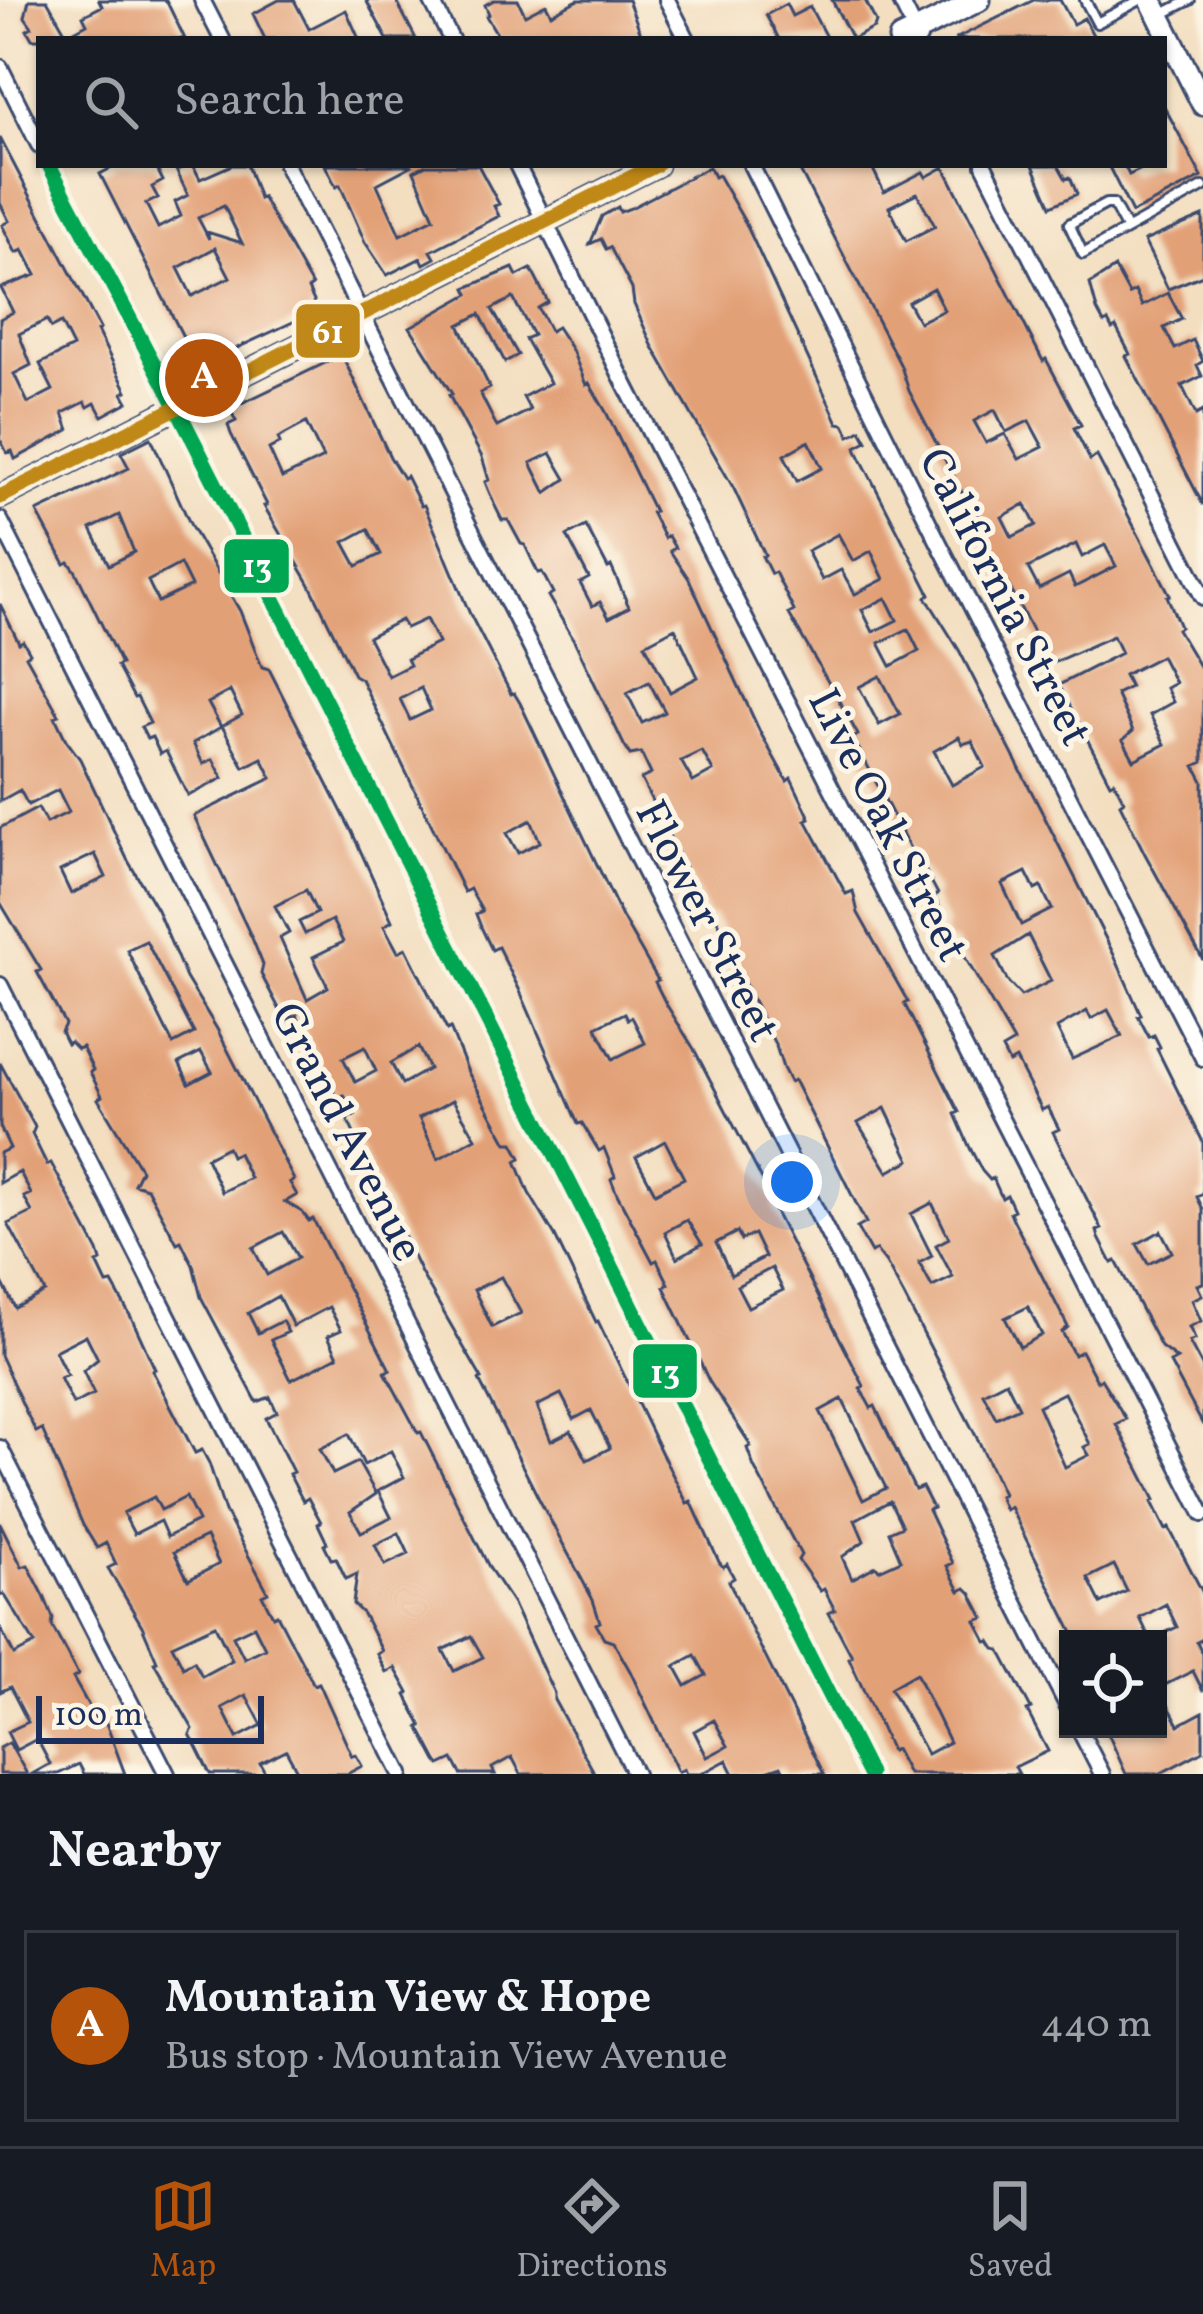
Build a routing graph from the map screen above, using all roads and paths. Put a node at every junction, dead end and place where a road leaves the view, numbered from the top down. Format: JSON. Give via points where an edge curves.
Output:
{"nodes":[{"id":1,"x":202,"y":0,"type":"edge"},
{"id":2,"x":431,"y":0,"type":"edge"},
{"id":3,"x":667,"y":0,"type":"edge"},
{"id":4,"x":900,"y":0,"type":"edge"},
{"id":5,"x":979,"y":0,"type":"edge"},
{"id":6,"x":1085,"y":0,"type":"edge"},
{"id":7,"x":1140,"y":0,"type":"edge"},
{"id":8,"x":1190,"y":0,"type":"edge"},
{"id":9,"x":1155,"y":8,"type":"edge"},
{"id":10,"x":220,"y":36,"type":"edge"},
{"id":11,"x":449,"y":36,"type":"edge"},
{"id":12,"x":685,"y":36,"type":"edge"},
{"id":13,"x":912,"y":36,"type":"edge"},
{"id":14,"x":0,"y":67,"type":"edge"},
{"id":15,"x":1203,"y":104,"type":"edge"},
{"id":16,"x":36,"y":139,"type":"edge"},
{"id":17,"x":51,"y":168,"type":"edge"},
{"id":18,"x":288,"y":168,"type":"edge"},
{"id":19,"x":519,"y":168,"type":"edge"},
{"id":20,"x":650,"y":168,"type":"edge"},
{"id":21,"x":752,"y":168,"type":"edge"},
{"id":22,"x":986,"y":168,"type":"edge"},
{"id":23,"x":1203,"y":187,"type":"edge"},
{"id":24,"x":547,"y":221,"type":"junction"},
{"id":25,"x":1126,"y":227,"type":"junction"},
{"id":26,"x":362,"y":314,"type":"junction"},
{"id":27,"x":176,"y":406,"type":"junction"},
{"id":28,"x":0,"y":497,"type":"edge"},
{"id":29,"x":0,"y":520,"type":"edge"},
{"id":30,"x":1203,"y":597,"type":"edge"},
{"id":31,"x":0,"y":986,"type":"edge"},
{"id":32,"x":1203,"y":1058,"type":"edge"},
{"id":33,"x":0,"y":1448,"type":"edge"},
{"id":34,"x":1203,"y":1514,"type":"edge"},
{"id":35,"x":1059,"y":1689,"type":"edge"},
{"id":36,"x":1084,"y":1738,"type":"edge"},
{"id":37,"x":167,"y":1774,"type":"edge"},
{"id":38,"x":401,"y":1774,"type":"edge"},
{"id":39,"x":635,"y":1774,"type":"edge"},
{"id":40,"x":868,"y":1774,"type":"edge"},
{"id":41,"x":1102,"y":1774,"type":"edge"}],
"edges":[{"from":1,"to":10,"type":"street"},
{"from":2,"to":11,"type":"street"},
{"from":3,"to":12,"type":"street"},
{"from":4,"to":13,"type":"street"},
{"from":5,"to":13,"type":"street"},
{"from":6,"to":7,"type":"lane","via":[[1097,22]]},
{"from":8,"to":9,"type":"lane"},
{"from":9,"to":15,"type":"street"},
{"from":14,"to":16,"type":"street"},
{"from":17,"to":27,"type":"street"},
{"from":18,"to":26,"type":"street","name":"Flower Street"},
{"from":19,"to":24,"type":"street","name":"Live Oak Street"},
{"from":20,"to":24,"type":"street"},
{"from":21,"to":32,"type":"street","name":"California Street"},
{"from":22,"to":30,"type":"street"},
{"from":23,"to":25,"type":"lane"},
{"from":24,"to":26,"type":"street"},
{"from":24,"to":34,"type":"street","name":"Live Oak Street"},
{"from":25,"to":25,"type":"lane","via":[[1083,254],[1069,224],[1113,204]]},
{"from":26,"to":27,"type":"street"},
{"from":26,"to":35,"type":"street","name":"Flower Street"},
{"from":27,"to":28,"type":"street"},
{"from":27,"to":40,"type":"street"},
{"from":29,"to":39,"type":"street","name":"Grand Avenue"},
{"from":31,"to":38,"type":"street"},
{"from":33,"to":37,"type":"street"},
{"from":36,"to":41,"type":"street"}]}
